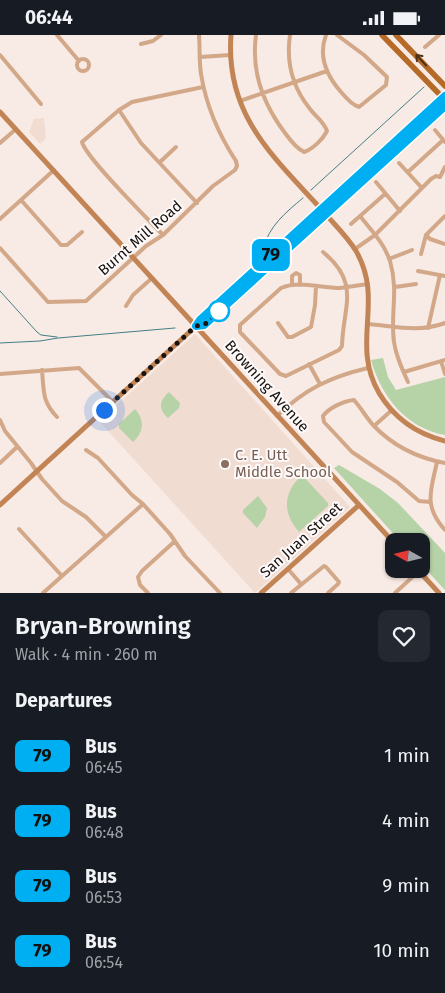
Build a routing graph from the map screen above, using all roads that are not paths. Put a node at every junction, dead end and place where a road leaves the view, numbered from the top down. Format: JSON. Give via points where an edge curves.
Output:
{"nodes":[{"id":1,"x":57,"y":35,"type":"edge"},
{"id":2,"x":161,"y":35,"type":"edge"},
{"id":3,"x":199,"y":35,"type":"edge"},
{"id":4,"x":231,"y":35,"type":"edge"},
{"id":5,"x":256,"y":35,"type":"edge"},
{"id":6,"x":290,"y":35,"type":"edge"},
{"id":7,"x":326,"y":35,"type":"edge"},
{"id":8,"x":337,"y":35,"type":"edge"},
{"id":9,"x":382,"y":35,"type":"edge"},
{"id":10,"x":396,"y":35,"type":"edge"},
{"id":11,"x":436,"y":36,"type":"edge"},
{"id":12,"x":140,"y":44,"type":"dead end"},
{"id":13,"x":425,"y":47,"type":"dead end"},
{"id":14,"x":0,"y":55,"type":"edge"},
{"id":15,"x":230,"y":55,"type":"junction"},
{"id":16,"x":200,"y":57,"type":"junction"},
{"id":17,"x":79,"y":61,"type":"dead end"},
{"id":18,"x":327,"y":71,"type":"junction"},
{"id":19,"x":294,"y":82,"type":"junction"},
{"id":20,"x":445,"y":86,"type":"edge"},
{"id":21,"x":203,"y":87,"type":"junction"},
{"id":22,"x":262,"y":93,"type":"junction"},
{"id":23,"x":444,"y":98,"type":"edge"},
{"id":24,"x":240,"y":101,"type":"junction"},
{"id":25,"x":41,"y":104,"type":"dead end"},
{"id":26,"x":445,"y":106,"type":"edge"},
{"id":27,"x":118,"y":110,"type":"junction"},
{"id":28,"x":0,"y":112,"type":"edge"},
{"id":29,"x":16,"y":129,"type":"junction"},
{"id":30,"x":435,"y":130,"type":"dead end"},
{"id":31,"x":444,"y":141,"type":"edge"},
{"id":32,"x":0,"y":143,"type":"edge"},
{"id":33,"x":176,"y":147,"type":"dead end"},
{"id":34,"x":160,"y":162,"type":"junction"},
{"id":35,"x":399,"y":163,"type":"dead end"},
{"id":36,"x":445,"y":167,"type":"edge"},
{"id":37,"x":54,"y":171,"type":"junction"},
{"id":38,"x":408,"y":172,"type":"junction"},
{"id":39,"x":440,"y":177,"type":"junction"},
{"id":40,"x":445,"y":180,"type":"edge"},
{"id":41,"x":376,"y":183,"type":"dead end"},
{"id":42,"x":422,"y":188,"type":"junction"},
{"id":43,"x":385,"y":194,"type":"junction"},
{"id":44,"x":22,"y":200,"type":"junction"},
{"id":45,"x":197,"y":203,"type":"junction"},
{"id":46,"x":321,"y":209,"type":"junction"},
{"id":47,"x":400,"y":211,"type":"junction"},
{"id":48,"x":326,"y":215,"type":"junction"},
{"id":49,"x":360,"y":216,"type":"junction"},
{"id":50,"x":445,"y":216,"type":"edge"},
{"id":51,"x":0,"y":219,"type":"edge"},
{"id":52,"x":351,"y":224,"type":"dead end"},
{"id":53,"x":82,"y":232,"type":"dead end"},
{"id":54,"x":163,"y":235,"type":"junction"},
{"id":55,"x":375,"y":235,"type":"junction"},
{"id":56,"x":426,"y":235,"type":"junction"},
{"id":57,"x":445,"y":244,"type":"edge"},
{"id":58,"x":0,"y":248,"type":"edge"},
{"id":59,"x":355,"y":249,"type":"junction"},
{"id":60,"x":412,"y":250,"type":"dead end"},
{"id":61,"x":323,"y":252,"type":"dead end"},
{"id":62,"x":421,"y":254,"type":"dead end"},
{"id":63,"x":133,"y":258,"type":"junction"},
{"id":64,"x":389,"y":259,"type":"junction"},
{"id":65,"x":418,"y":271,"type":"dead end"},
{"id":66,"x":440,"y":275,"type":"junction"},
{"id":67,"x":445,"y":276,"type":"edge"},
{"id":68,"x":152,"y":278,"type":"junction"},
{"id":69,"x":292,"y":284,"type":"junction"},
{"id":70,"x":368,"y":284,"type":"junction"},
{"id":71,"x":416,"y":284,"type":"dead end"},
{"id":72,"x":300,"y":285,"type":"junction"},
{"id":73,"x":316,"y":286,"type":"junction"},
{"id":74,"x":346,"y":287,"type":"junction"},
{"id":75,"x":395,"y":287,"type":"junction"},
{"id":76,"x":126,"y":306,"type":"dead end"},
{"id":77,"x":278,"y":323,"type":"dead end"},
{"id":78,"x":445,"y":323,"type":"edge"},
{"id":79,"x":367,"y":324,"type":"junction"},
{"id":80,"x":196,"y":326,"type":"junction"},
{"id":81,"x":394,"y":327,"type":"junction"},
{"id":82,"x":428,"y":329,"type":"junction"},
{"id":83,"x":443,"y":361,"type":"edge"},
{"id":84,"x":309,"y":364,"type":"junction"},
{"id":85,"x":368,"y":367,"type":"junction"},
{"id":86,"x":42,"y":371,"type":"junction"},
{"id":87,"x":404,"y":372,"type":"junction"},
{"id":88,"x":0,"y":374,"type":"edge"},
{"id":89,"x":445,"y":374,"type":"edge"},
{"id":90,"x":408,"y":382,"type":"dead end"},
{"id":91,"x":320,"y":384,"type":"junction"},
{"id":92,"x":113,"y":402,"type":"junction"},
{"id":93,"x":392,"y":410,"type":"junction"},
{"id":94,"x":276,"y":416,"type":"junction"},
{"id":95,"x":57,"y":417,"type":"dead end"},
{"id":96,"x":0,"y":420,"type":"edge"},
{"id":97,"x":374,"y":426,"type":"junction"},
{"id":98,"x":445,"y":441,"type":"edge"},
{"id":99,"x":17,"y":447,"type":"junction"},
{"id":100,"x":86,"y":450,"type":"dead end"},
{"id":101,"x":437,"y":462,"type":"junction"},
{"id":102,"x":0,"y":463,"type":"edge"},
{"id":103,"x":445,"y":463,"type":"edge"},
{"id":104,"x":36,"y":471,"type":"junction"},
{"id":105,"x":430,"y":502,"type":"junction"},
{"id":106,"x":143,"y":504,"type":"junction"},
{"id":107,"x":0,"y":505,"type":"edge"},
{"id":108,"x":359,"y":505,"type":"junction"},
{"id":109,"x":19,"y":529,"type":"dead end"},
{"id":110,"x":445,"y":530,"type":"edge"},
{"id":111,"x":385,"y":533,"type":"edge"},
{"id":112,"x":106,"y":537,"type":"junction"},
{"id":113,"x":175,"y":541,"type":"junction"},
{"id":114,"x":288,"y":569,"type":"junction"},
{"id":115,"x":62,"y":575,"type":"junction"},
{"id":116,"x":410,"y":578,"type":"edge"},
{"id":117,"x":425,"y":578,"type":"edge"},
{"id":118,"x":302,"y":584,"type":"junction"},
{"id":119,"x":43,"y":593,"type":"edge"},
{"id":120,"x":148,"y":593,"type":"edge"},
{"id":121,"x":220,"y":593,"type":"edge"},
{"id":122,"x":261,"y":593,"type":"edge"},
{"id":123,"x":291,"y":593,"type":"edge"},
{"id":124,"x":328,"y":593,"type":"edge"},
{"id":125,"x":395,"y":593,"type":"edge"},
{"id":126,"x":439,"y":593,"type":"edge"}],
"edges":[{"from":1,"to":17,"type":"street"},
{"from":2,"to":12,"type":"street"},
{"from":3,"to":16,"type":"street"},
{"from":4,"to":15,"type":"main road"},
{"from":5,"to":22,"type":"street","via":[[256,69]]},
{"from":6,"to":19,"type":"street","via":[[289,58]]},
{"from":7,"to":18,"type":"street","via":[[323,55]]},
{"from":8,"to":18,"type":"street","via":[[364,55],[388,80],[359,107],[346,97]]},
{"from":9,"to":23,"type":"main road"},
{"from":20,"to":10,"type":"main road","one_way":true},
{"from":11,"to":13,"type":"street"},
{"from":14,"to":25,"type":"street"},
{"from":15,"to":16,"type":"street"},
{"from":15,"to":24,"type":"main road"},
{"from":16,"to":21,"type":"street"},
{"from":18,"to":19,"type":"street"},
{"from":19,"to":22,"type":"street"},
{"from":19,"to":22,"type":"street","via":[[301,97],[327,131],[309,151],[300,149],[278,124]]},
{"from":21,"to":27,"type":"street","via":[[132,103]]},
{"from":21,"to":45,"type":"street","name":"Burnt Mill Road","via":[[217,126],[237,166]]},
{"from":22,"to":24,"type":"street"},
{"from":23,"to":46,"type":"main road"},
{"from":24,"to":46,"type":"main road","via":[[265,147]]},
{"from":26,"to":48,"type":"main road"},
{"from":27,"to":34,"type":"street","via":[[141,143]]},
{"from":27,"to":54,"type":"street","via":[[82,142],[83,145]]},
{"from":28,"to":29,"type":"main road","name":"Browning Avenue"},
{"from":29,"to":32,"type":"street"},
{"from":29,"to":37,"type":"main road","name":"Browning Avenue"},
{"from":30,"to":31,"type":"street"},
{"from":31,"to":38,"type":"street"},
{"from":33,"to":34,"type":"street"},
{"from":34,"to":45,"type":"street"},
{"from":35,"to":38,"type":"street"},
{"from":36,"to":39,"type":"street"},
{"from":37,"to":44,"type":"street"},
{"from":37,"to":63,"type":"main road","name":"Browning Avenue"},
{"from":38,"to":42,"type":"street"},
{"from":39,"to":40,"type":"street"},
{"from":39,"to":42,"type":"street","via":[[433,177]]},
{"from":41,"to":43,"type":"street"},
{"from":42,"to":47,"type":"street"},
{"from":43,"to":47,"type":"street"},
{"from":43,"to":49,"type":"street"},
{"from":44,"to":51,"type":"street"},
{"from":44,"to":53,"type":"street","via":[[61,245],[67,245]]},
{"from":45,"to":54,"type":"street","name":"Burnt Mill Road"},
{"from":46,"to":48,"type":"main road"},
{"from":46,"to":80,"type":"main road"},
{"from":47,"to":55,"type":"street"},
{"from":48,"to":59,"type":"main road"},
{"from":48,"to":80,"type":"main road","via":[[204,325]]},
{"from":49,"to":52,"type":"street"},
{"from":49,"to":55,"type":"street"},
{"from":50,"to":56,"type":"street"},
{"from":54,"to":63,"type":"street","name":"Burnt Mill Road"},
{"from":55,"to":59,"type":"street"},
{"from":55,"to":64,"type":"street"},
{"from":56,"to":57,"type":"street"},
{"from":56,"to":62,"type":"street"},
{"from":58,"to":63,"type":"street","name":"Burnt Mill Road","via":[[48,303],[86,301]]},
{"from":59,"to":70,"type":"main road"},
{"from":60,"to":64,"type":"street"},
{"from":61,"to":74,"type":"street","via":[[338,266]]},
{"from":63,"to":68,"type":"main road","name":"Browning Avenue"},
{"from":64,"to":75,"type":"street"},
{"from":65,"to":66,"type":"street"},
{"from":66,"to":67,"type":"street"},
{"from":66,"to":82,"type":"street"},
{"from":68,"to":76,"type":"street"},
{"from":68,"to":80,"type":"main road","name":"Browning Avenue"},
{"from":69,"to":72,"type":"street"},
{"from":69,"to":72,"type":"street","via":[[292,275],[296,273],[300,275]]},
{"from":69,"to":84,"type":"street","via":[[281,288],[239,328],[282,376]]},
{"from":70,"to":74,"type":"street"},
{"from":70,"to":79,"type":"main road"},
{"from":71,"to":75,"type":"street"},
{"from":72,"to":73,"type":"street"},
{"from":73,"to":74,"type":"street"},
{"from":73,"to":77,"type":"street","via":[[311,327],[288,337]]},
{"from":74,"to":84,"type":"street","via":[[341,349]]},
{"from":75,"to":81,"type":"street"},
{"from":78,"to":82,"type":"street"},
{"from":79,"to":81,"type":"street"},
{"from":79,"to":85,"type":"main road","via":[[365,350]]},
{"from":80,"to":92,"type":"main road"},
{"from":80,"to":94,"type":"main road","name":"Browning Avenue"},
{"from":81,"to":82,"type":"street"},
{"from":81,"to":87,"type":"street","via":[[394,343]]},
{"from":83,"to":87,"type":"street"},
{"from":83,"to":89,"type":"street"},
{"from":84,"to":91,"type":"street"},
{"from":85,"to":91,"type":"street"},
{"from":85,"to":93,"type":"main road","via":[[378,392]]},
{"from":86,"to":88,"type":"street"},
{"from":86,"to":92,"type":"street","via":[[79,368]]},
{"from":86,"to":95,"type":"street","via":[[44,396]]},
{"from":87,"to":90,"type":"street"},
{"from":91,"to":94,"type":"street"},
{"from":92,"to":104,"type":"main road"},
{"from":93,"to":97,"type":"street"},
{"from":93,"to":98,"type":"main road","via":[[411,427]]},
{"from":94,"to":108,"type":"main road","name":"Browning Avenue"},
{"from":96,"to":99,"type":"street"},
{"from":97,"to":101,"type":"street","via":[[404,449]]},
{"from":97,"to":105,"type":"street","via":[[354,400],[323,416],[324,422],[358,457],[398,482],[419,501]]},
{"from":99,"to":102,"type":"street"},
{"from":99,"to":104,"type":"street"},
{"from":100,"to":106,"type":"street"},
{"from":101,"to":103,"type":"street"},
{"from":101,"to":105,"type":"street"},
{"from":104,"to":107,"type":"main road"},
{"from":104,"to":112,"type":"street","via":[[62,501],[86,517]]},
{"from":105,"to":110,"type":"street","via":[[436,520]]},
{"from":106,"to":112,"type":"street"},
{"from":106,"to":113,"type":"street"},
{"from":108,"to":111,"type":"main road","name":"Browning Avenue"},
{"from":108,"to":114,"type":"main road","name":"San Juan Street"},
{"from":109,"to":115,"type":"street"},
{"from":112,"to":115,"type":"street"},
{"from":113,"to":120,"type":"street","via":[[138,577],[140,585]]},
{"from":113,"to":121,"type":"street"},
{"from":114,"to":118,"type":"street"},
{"from":114,"to":122,"type":"main road","name":"San Juan Street"},
{"from":115,"to":119,"type":"street"},
{"from":116,"to":125,"type":"street"},
{"from":117,"to":126,"type":"main road"},
{"from":118,"to":123,"type":"street"},
{"from":118,"to":124,"type":"street","via":[[320,567],[326,567],[338,579],[338,584]]}]}
